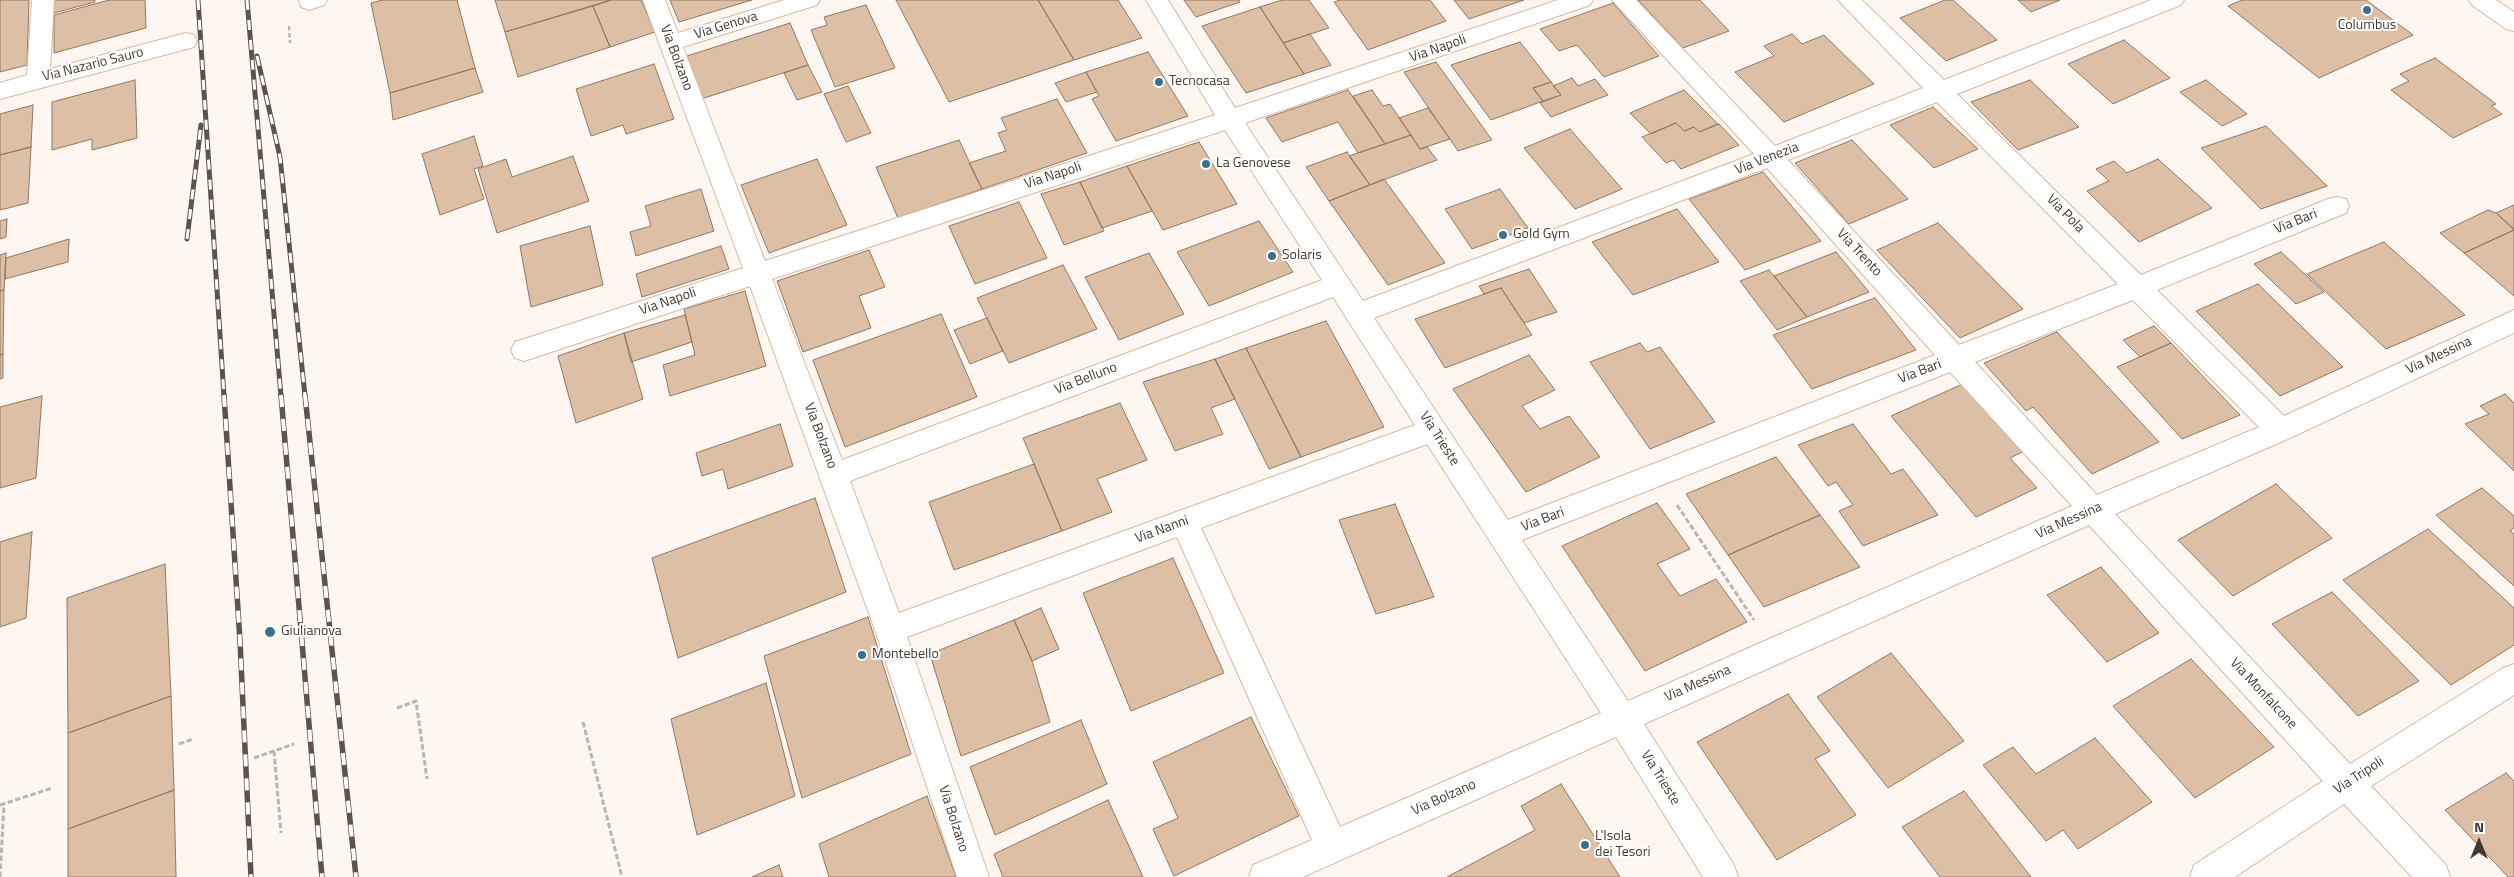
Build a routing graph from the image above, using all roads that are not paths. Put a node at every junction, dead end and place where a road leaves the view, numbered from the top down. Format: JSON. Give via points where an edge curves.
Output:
{"nodes":[{"id":1,"x":43,"y":0,"type":"edge"},
{"id":2,"x":654,"y":0,"type":"edge"},
{"id":3,"x":809,"y":0,"type":"edge"},
{"id":4,"x":1158,"y":0,"type":"edge"},
{"id":5,"x":1582,"y":0,"type":"edge"},
{"id":6,"x":1623,"y":0,"type":"edge"},
{"id":7,"x":1849,"y":0,"type":"edge"},
{"id":8,"x":2173,"y":0,"type":"edge"},
{"id":9,"x":2480,"y":0,"type":"edge"},
{"id":10,"x":2514,"y":23,"type":"edge"},
{"id":11,"x":186,"y":41,"type":"dead end"},
{"id":12,"x":671,"y":43,"type":"junction"},
{"id":13,"x":38,"y":79,"type":"junction"},
{"id":14,"x":1941,"y":91,"type":"junction"},
{"id":15,"x":4,"y":98,"type":"edge"},
{"id":16,"x":1230,"y":119,"type":"junction"},
{"id":17,"x":1771,"y":157,"type":"junction"},
{"id":18,"x":2337,"y":206,"type":"dead end"},
{"id":19,"x":758,"y":272,"type":"junction"},
{"id":20,"x":1339,"y":284,"type":"junction"},
{"id":21,"x":2138,"y":288,"type":"junction"},
{"id":22,"x":1358,"y":313,"type":"junction"},
{"id":23,"x":2514,"y":321,"type":"edge"},
{"id":24,"x":524,"y":350,"type":"dead end"},
{"id":25,"x":1956,"y":358,"type":"junction"},
{"id":26,"x":1433,"y":430,"type":"junction"},
{"id":27,"x":2280,"y":430,"type":"junction"},
{"id":28,"x":834,"y":475,"type":"junction"},
{"id":29,"x":2093,"y":510,"type":"junction"},
{"id":30,"x":1184,"y":522,"type":"junction"},
{"id":31,"x":1502,"y":535,"type":"junction"},
{"id":32,"x":890,"y":630,"type":"junction"},
{"id":33,"x":2514,"y":678,"type":"edge"},
{"id":34,"x":1622,"y":718,"type":"junction"},
{"id":35,"x":2346,"y":784,"type":"junction"},
{"id":36,"x":1332,"y":847,"type":"junction"},
{"id":37,"x":973,"y":877,"type":"edge"},
{"id":38,"x":1264,"y":877,"type":"edge"},
{"id":39,"x":1722,"y":877,"type":"edge"},
{"id":40,"x":2206,"y":877,"type":"edge"},
{"id":41,"x":2434,"y":877,"type":"edge"}],
"edges":[{"from":1,"to":13,"type":"street"},
{"from":2,"to":12,"type":"street","name":"Via Bolzano"},
{"from":3,"to":12,"type":"street","name":"Via Genova"},
{"from":4,"to":16,"type":"street","name":"Via Trieste"},
{"from":5,"to":16,"type":"street","name":"Via Napoli"},
{"from":6,"to":17,"type":"street","name":"Via Trento"},
{"from":7,"to":14,"type":"street","name":"Via Pola"},
{"from":8,"to":14,"type":"street","name":"Via Venezia"},
{"from":9,"to":10,"type":"street"},
{"from":11,"to":13,"type":"street","name":"Via Nazario Sauro"},
{"from":12,"to":19,"type":"street","name":"Via Bolzano"},
{"from":13,"to":15,"type":"street","name":"Via Nazario Sauro"},
{"from":14,"to":17,"type":"street","name":"Via Venezia"},
{"from":14,"to":21,"type":"street","name":"Via Pola"},
{"from":16,"to":19,"type":"street","name":"Via Napoli"},
{"from":16,"to":20,"type":"street","name":"Via Trieste"},
{"from":17,"to":22,"type":"street","name":"Via Venezia"},
{"from":17,"to":25,"type":"street","name":"Via Trento"},
{"from":18,"to":21,"type":"street","name":"Via Bari"},
{"from":19,"to":24,"type":"street","name":"Via Napoli"},
{"from":19,"to":28,"type":"street","name":"Via Bolzano"},
{"from":20,"to":22,"type":"street","name":"Via Trieste"},
{"from":20,"to":28,"type":"street","name":"Via Belluno"},
{"from":21,"to":25,"type":"street","name":"Via Bari"},
{"from":21,"to":27,"type":"street","name":"Via Pola"},
{"from":22,"to":26,"type":"street","name":"Via Trieste"},
{"from":23,"to":27,"type":"street","name":"Via Messina"},
{"from":25,"to":29,"type":"street","name":"Via Trento"},
{"from":25,"to":31,"type":"street","name":"Via Bari"},
{"from":26,"to":30,"type":"street","name":"Via Nanni"},
{"from":26,"to":31,"type":"street","name":"Via Trieste"},
{"from":27,"to":29,"type":"street","name":"Via Messina"},
{"from":28,"to":32,"type":"street","name":"Via Bolzano"},
{"from":29,"to":34,"type":"street","name":"Via Messina"},
{"from":29,"to":35,"type":"street","name":"Via Monfalcone"},
{"from":30,"to":32,"type":"street","name":"Via Nanni"},
{"from":30,"to":36,"type":"street"},
{"from":31,"to":34,"type":"street","name":"Via Trieste"},
{"from":32,"to":37,"type":"street","name":"Via Bolzano"},
{"from":33,"to":35,"type":"street","name":"Via Tripoli"},
{"from":34,"to":36,"type":"street","name":"Via Bolzano"},
{"from":34,"to":39,"type":"street","name":"Via Trieste"},
{"from":35,"to":40,"type":"street","name":"Via Tripoli"},
{"from":35,"to":41,"type":"street","name":"Via Monfalcone"},
{"from":36,"to":38,"type":"street","name":"Via Bolzano"}]}
